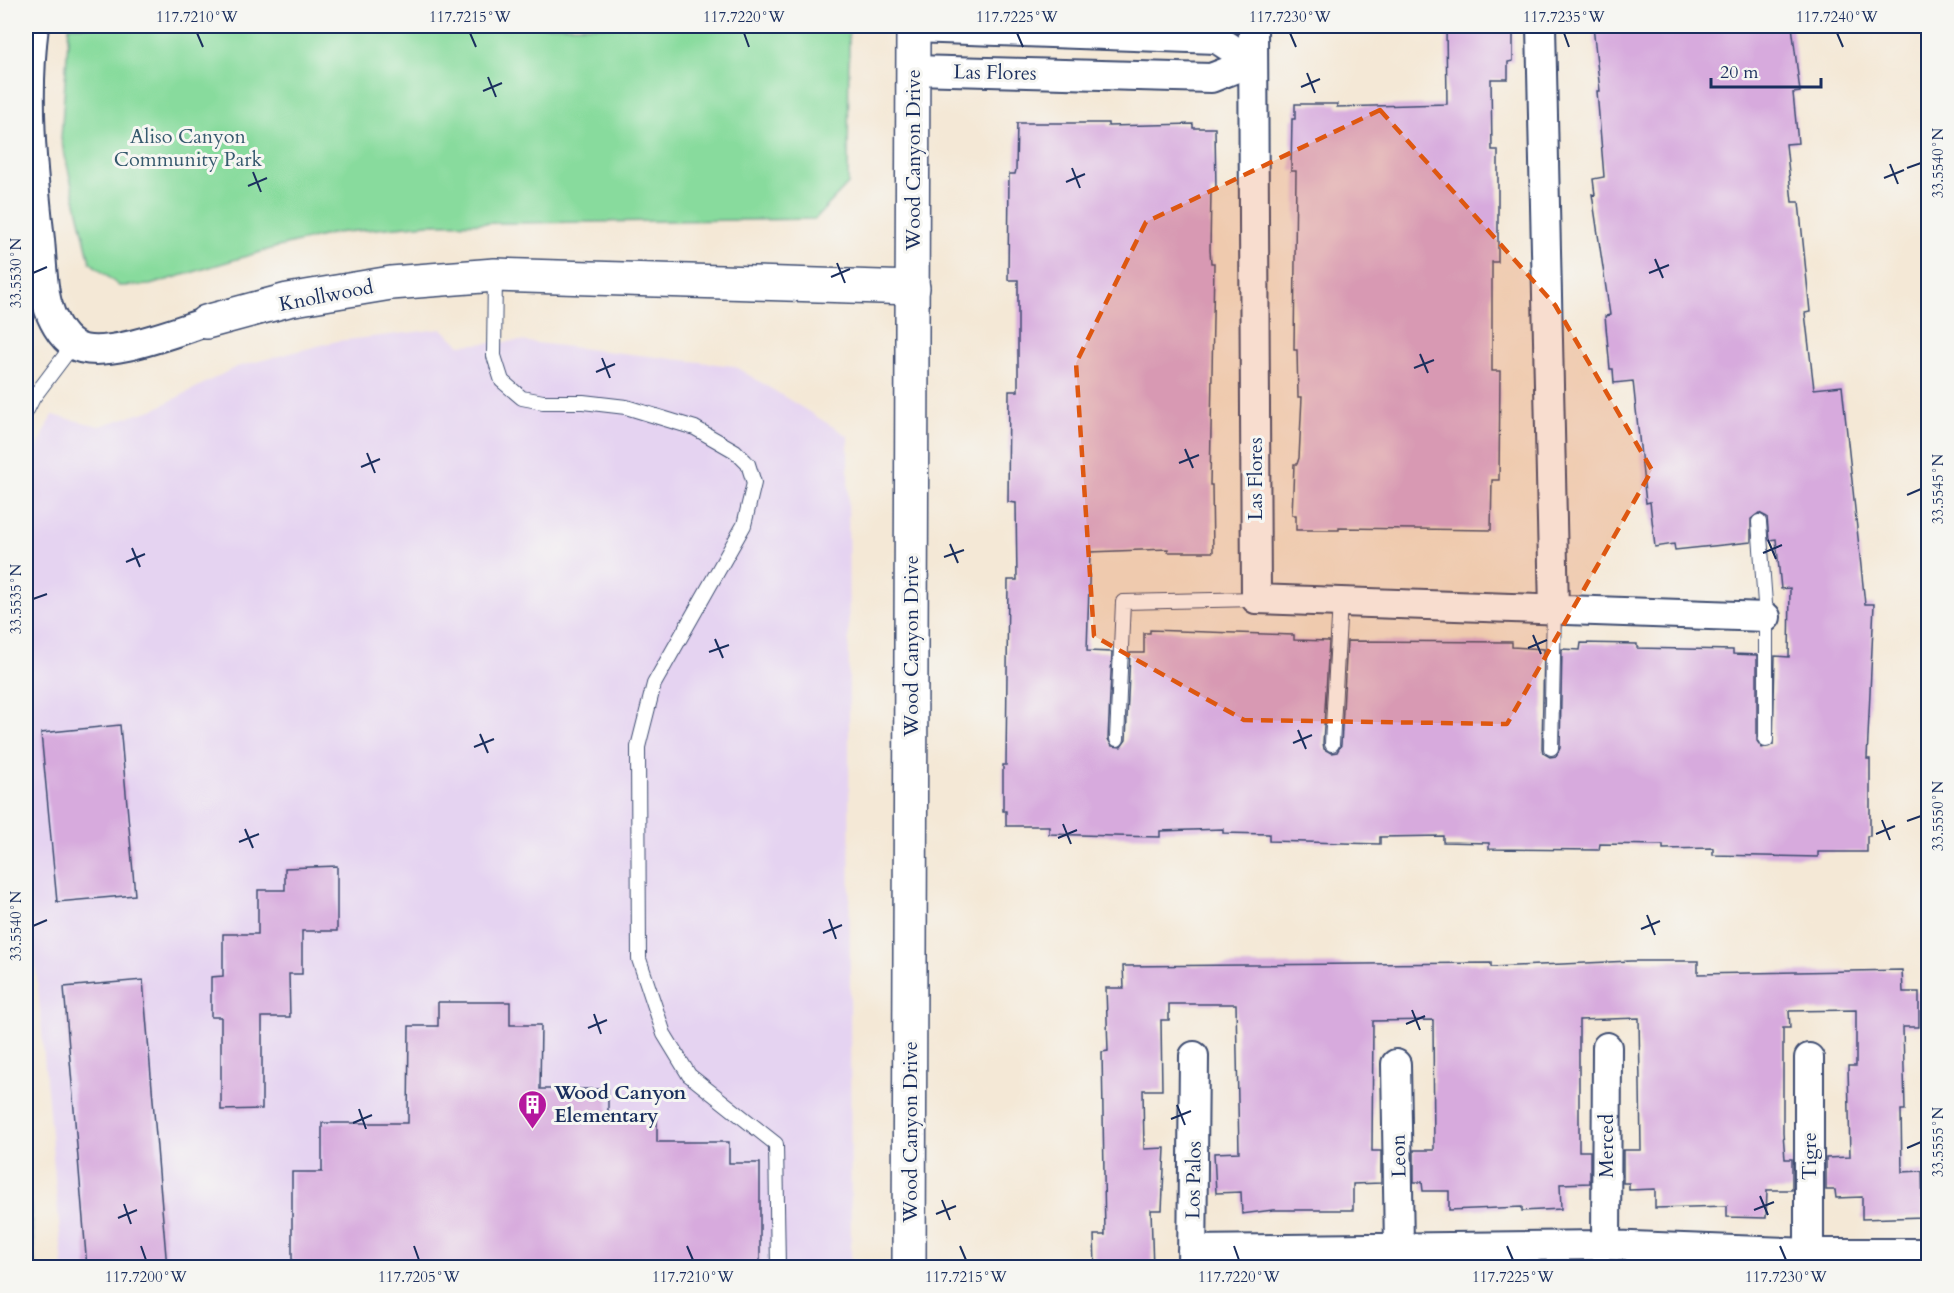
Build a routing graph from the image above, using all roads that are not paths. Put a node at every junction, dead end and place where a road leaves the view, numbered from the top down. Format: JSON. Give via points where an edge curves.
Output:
{"nodes":[{"id":1,"x":34,"y":26,"type":"edge"},
{"id":2,"x":1253,"y":26,"type":"edge"},
{"id":3,"x":1541,"y":26,"type":"edge"},
{"id":4,"x":913,"y":27,"type":"edge"},
{"id":5,"x":1252,"y":62,"type":"junction"},
{"id":6,"x":914,"y":70,"type":"junction"},
{"id":7,"x":495,"y":275,"type":"junction"},
{"id":8,"x":913,"y":288,"type":"junction"},
{"id":9,"x":206,"y":322,"type":"joint"},
{"id":10,"x":73,"y":345,"type":"junction"},
{"id":11,"x":26,"y":412,"type":"edge"},
{"id":12,"x":1759,"y":522,"type":"dead end"},
{"id":13,"x":1256,"y":598,"type":"junction"},
{"id":14,"x":1340,"y":601,"type":"junction"},
{"id":15,"x":1554,"y":610,"type":"junction"},
{"id":16,"x":1766,"y":617,"type":"junction"},
{"id":17,"x":1117,"y":739,"type":"dead end"},
{"id":18,"x":1766,"y":740,"type":"dead end"},
{"id":19,"x":1332,"y":744,"type":"dead end"},
{"id":20,"x":1551,"y":748,"type":"dead end"},
{"id":21,"x":1607,"y":1047,"type":"dead end"},
{"id":22,"x":1194,"y":1056,"type":"dead end"},
{"id":23,"x":1809,"y":1058,"type":"dead end"},
{"id":24,"x":1396,"y":1064,"type":"dead end"},
{"id":25,"x":1606,"y":1245,"type":"junction"},
{"id":26,"x":1399,"y":1247,"type":"junction"},
{"id":27,"x":1809,"y":1253,"type":"junction"},
{"id":28,"x":1929,"y":1253,"type":"edge"},
{"id":29,"x":1192,"y":1259,"type":"edge"},
{"id":30,"x":778,"y":1268,"type":"edge"},
{"id":31,"x":909,"y":1268,"type":"edge"}],
"edges":[{"from":1,"to":10,"type":"street","via":[[30,117],[47,303],[56,326]]},
{"from":2,"to":5,"type":"street","name":"Las Flores"},
{"from":3,"to":15,"type":"street"},
{"from":4,"to":5,"type":"street","name":"Las Flores","via":[[1217,39]]},
{"from":4,"to":6,"type":"main road","name":"Wood Canyon Drive"},
{"from":5,"to":6,"type":"street","name":"Las Flores","via":[[1211,78]]},
{"from":5,"to":13,"type":"street","name":"Las Flores"},
{"from":6,"to":8,"type":"main road","name":"Wood Canyon Drive"},
{"from":7,"to":8,"type":"main road","name":"Knollwood"},
{"from":7,"to":9,"type":"main road","name":"Knollwood","via":[[391,283],[288,300]]},
{"from":7,"to":30,"type":"lane","via":[[494,356],[502,381],[522,398],[626,408],[695,428],[735,451],[748,464],[754,483],[744,525],[654,684],[638,747],[639,959],[664,1034],[689,1075],[776,1144]]},
{"from":8,"to":31,"type":"main road","name":"Wood Canyon Drive"},
{"from":9,"to":10,"type":"street","name":"Knollwood","via":[[114,348],[87,350]]},
{"from":10,"to":11,"type":"lane"},
{"from":12,"to":16,"type":"lane"},
{"from":13,"to":14,"type":"street"},
{"from":13,"to":17,"type":"lane","via":[[1123,602]]},
{"from":14,"to":15,"type":"street"},
{"from":14,"to":19,"type":"lane"},
{"from":15,"to":16,"type":"street"},
{"from":15,"to":20,"type":"lane"},
{"from":16,"to":18,"type":"lane"},
{"from":21,"to":25,"type":"street","name":"Merced"},
{"from":22,"to":29,"type":"street","name":"Los Palos"},
{"from":23,"to":27,"type":"street","name":"Tigre"},
{"from":24,"to":26,"type":"street","name":"Leon"},
{"from":25,"to":26,"type":"street"},
{"from":25,"to":27,"type":"street"},
{"from":26,"to":29,"type":"street"},
{"from":27,"to":28,"type":"street"}]}
